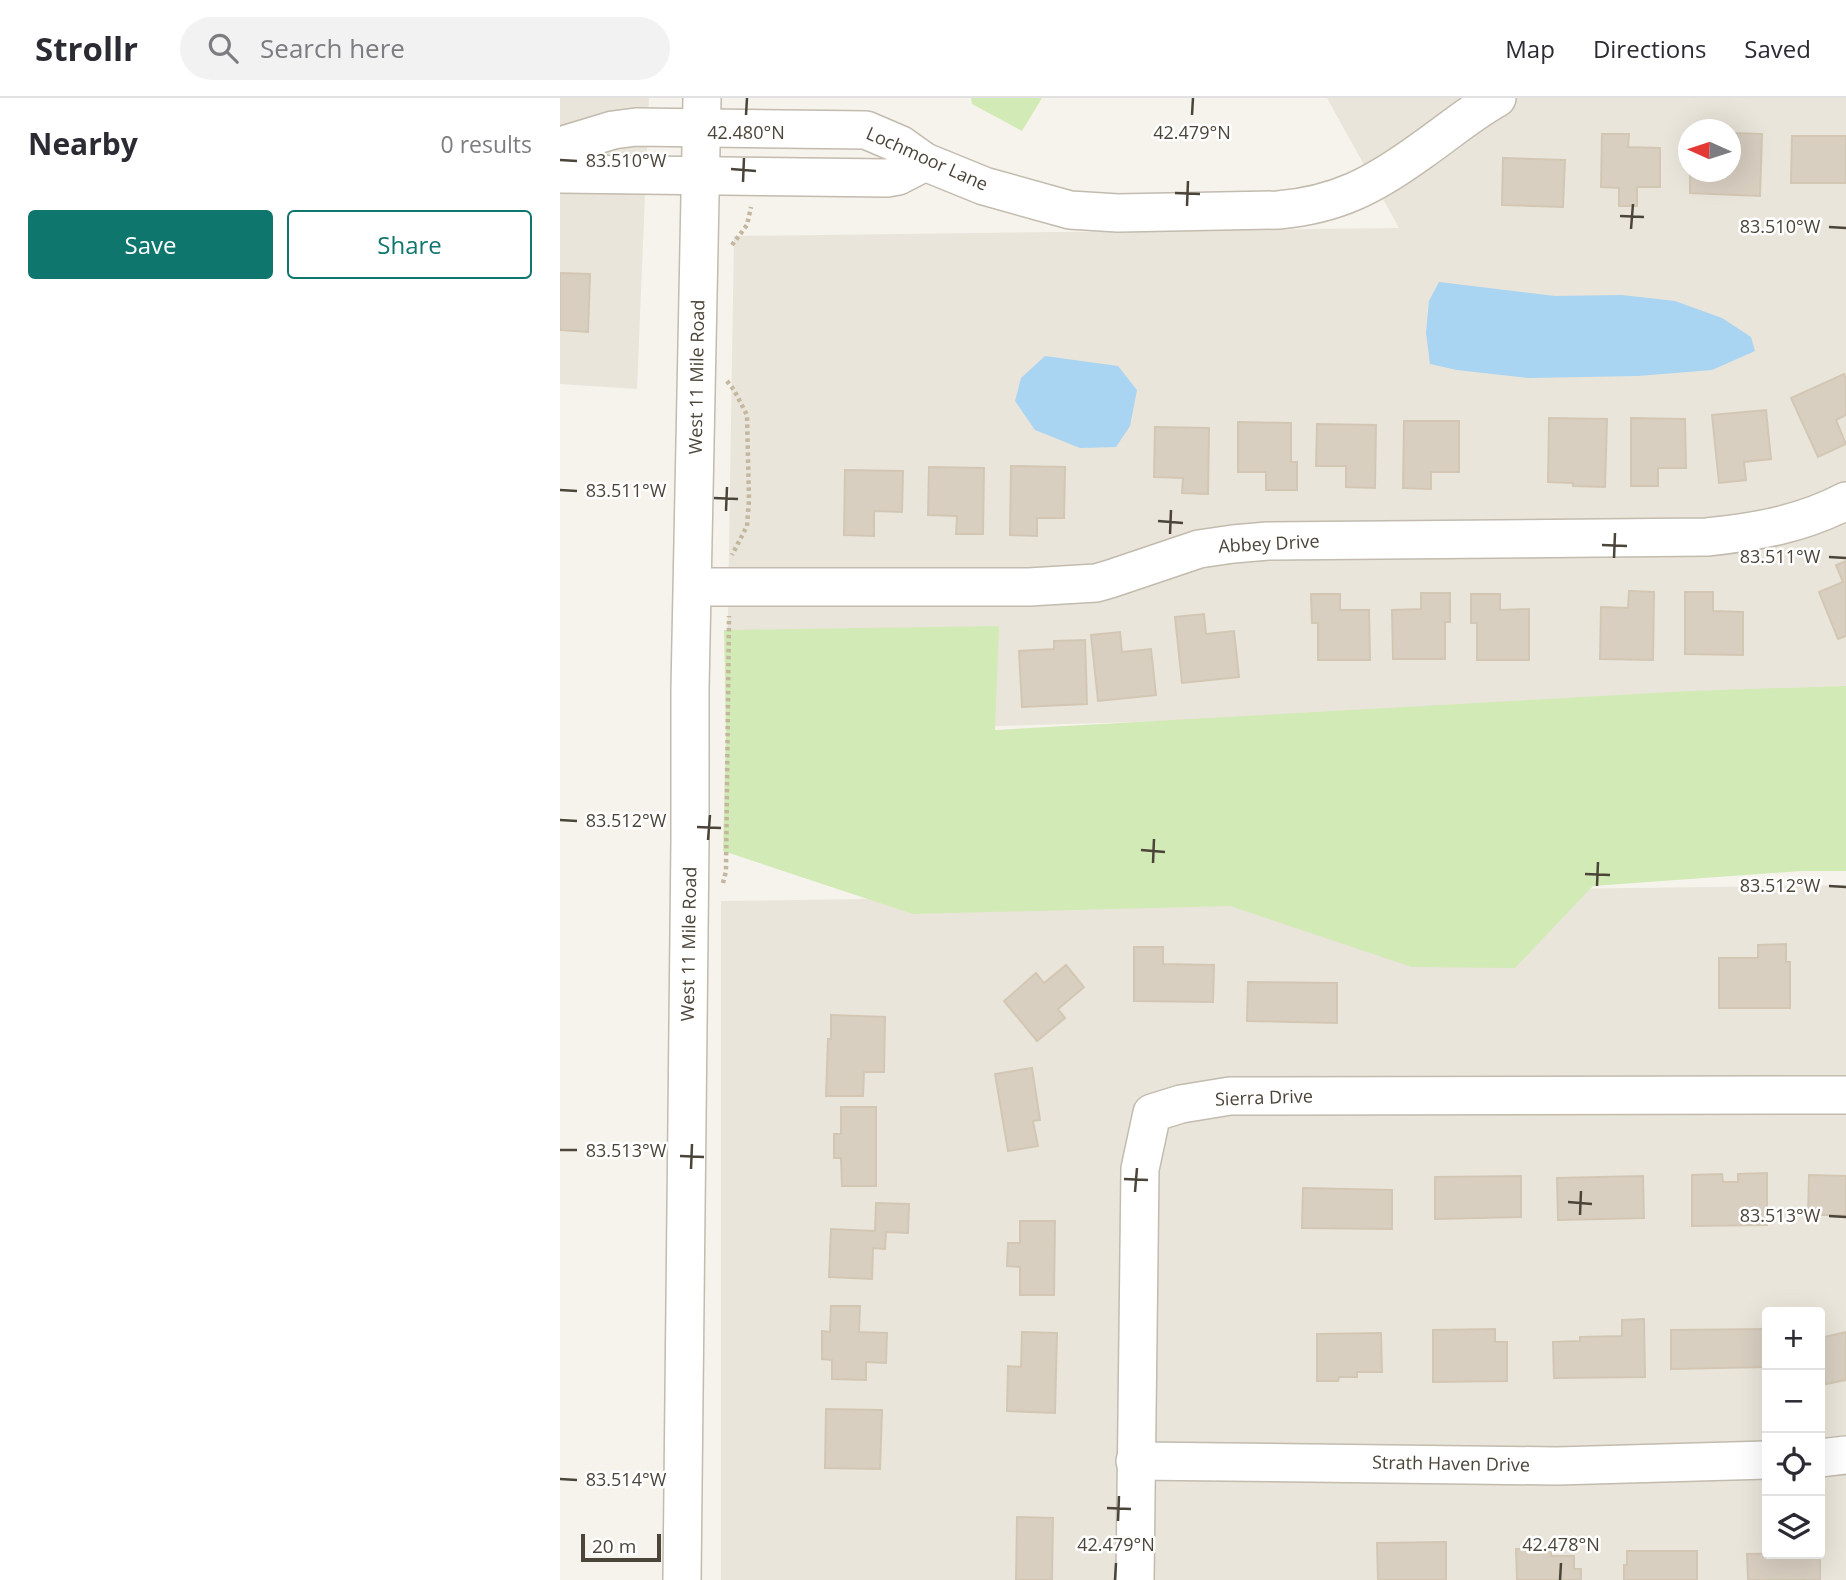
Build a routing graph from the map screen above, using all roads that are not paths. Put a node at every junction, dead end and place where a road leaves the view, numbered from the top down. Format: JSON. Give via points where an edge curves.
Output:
{"nodes":[{"id":1,"x":1497,"y":98,"type":"edge"},
{"id":2,"x":702,"y":113,"type":"edge"},
{"id":3,"x":560,"y":146,"type":"edge"},
{"id":4,"x":925,"y":162,"type":"junction"},
{"id":5,"x":560,"y":174,"type":"edge"},
{"id":6,"x":701,"y":175,"type":"junction"},
{"id":7,"x":1846,"y":501,"type":"edge"},
{"id":8,"x":693,"y":587,"type":"junction"},
{"id":9,"x":1846,"y":1095,"type":"edge"},
{"id":10,"x":1846,"y":1455,"type":"edge"},
{"id":11,"x":1825,"y":1457,"type":"edge"},
{"id":12,"x":1762,"y":1460,"type":"edge"},
{"id":13,"x":1135,"y":1461,"type":"junction"},
{"id":14,"x":681,"y":1580,"type":"edge"},
{"id":15,"x":1135,"y":1580,"type":"edge"}],
"edges":[{"from":1,"to":4,"type":"street","name":"Lochmoor Lane","via":[[1375,182],[1299,208],[1070,210],[984,186]]},
{"from":2,"to":3,"type":"street","name":"Lochmoor Lane","via":[[613,130]]},
{"from":2,"to":4,"type":"street","name":"Lochmoor Lane","via":[[866,130],[901,145]]},
{"from":2,"to":6,"type":"street","name":"West 11 Mile Road"},
{"from":4,"to":6,"type":"street","via":[[887,178]]},
{"from":5,"to":6,"type":"street"},
{"from":6,"to":8,"type":"street","name":"West 11 Mile Road"},
{"from":7,"to":8,"type":"street","name":"Abbey Drive","via":[[1790,524],[1707,537],[1233,544],[1199,549],[1081,584]]},
{"from":8,"to":14,"type":"street","name":"West 11 Mile Road"},
{"from":9,"to":13,"type":"street","name":"Sierra Drive","via":[[1230,1096],[1152,1113],[1140,1169]]},
{"from":10,"to":11,"type":"street"},
{"from":12,"to":13,"type":"street","name":"Strath Haven Drive","via":[[1557,1466]]},
{"from":13,"to":15,"type":"street","name":"Sierra Drive"}]}
